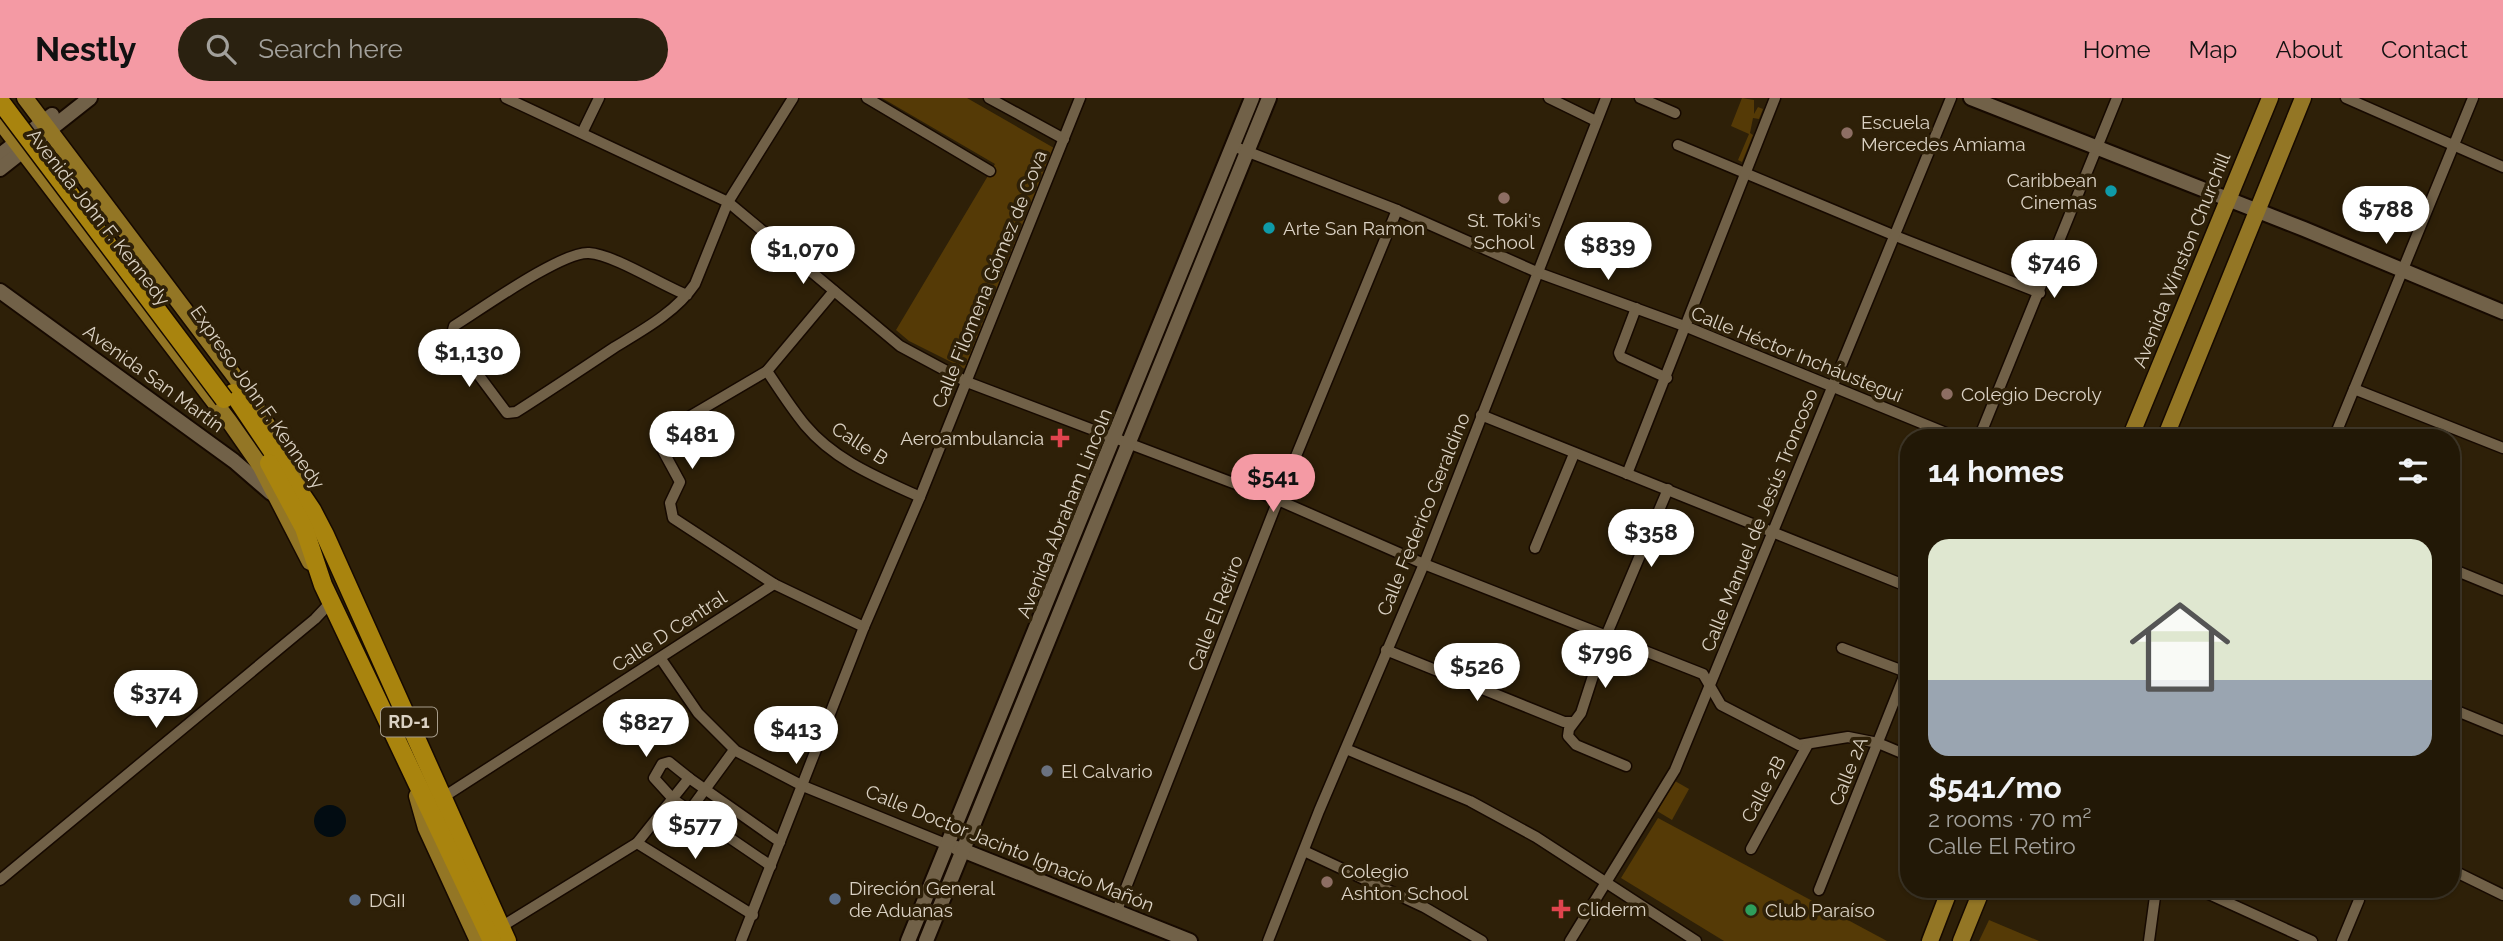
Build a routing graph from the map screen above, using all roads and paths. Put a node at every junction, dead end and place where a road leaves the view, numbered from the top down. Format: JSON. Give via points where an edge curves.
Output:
{"nodes":[{"id":1,"x":11,"y":98,"type":"edge"},
{"id":2,"x":23,"y":98,"type":"edge"},
{"id":3,"x":74,"y":98,"type":"edge"},
{"id":4,"x":90,"y":98,"type":"edge"},
{"id":5,"x":506,"y":98,"type":"edge"},
{"id":6,"x":599,"y":98,"type":"edge"},
{"id":7,"x":793,"y":98,"type":"edge"},
{"id":8,"x":867,"y":98,"type":"edge"},
{"id":9,"x":989,"y":98,"type":"edge"},
{"id":10,"x":1080,"y":98,"type":"edge"},
{"id":11,"x":1252,"y":98,"type":"edge"},
{"id":12,"x":1269,"y":98,"type":"edge"},
{"id":13,"x":1549,"y":98,"type":"edge"},
{"id":14,"x":1606,"y":98,"type":"edge"},
{"id":15,"x":1640,"y":98,"type":"edge"},
{"id":16,"x":1774,"y":98,"type":"edge"},
{"id":17,"x":1951,"y":98,"type":"edge"},
{"id":18,"x":1971,"y":98,"type":"edge"},
{"id":19,"x":2117,"y":98,"type":"edge"},
{"id":20,"x":2270,"y":98,"type":"edge"},
{"id":21,"x":2303,"y":98,"type":"edge"},
{"id":22,"x":2346,"y":98,"type":"edge"},
{"id":23,"x":2473,"y":98,"type":"edge"},
{"id":24,"x":0,"y":101,"type":"edge"},
{"id":25,"x":0,"y":109,"type":"edge"},
{"id":26,"x":1675,"y":113,"type":"dead end"},
{"id":27,"x":0,"y":121,"type":"edge"},
{"id":28,"x":1596,"y":121,"type":"junction"},
{"id":29,"x":46,"y":126,"type":"junction"},
{"id":30,"x":583,"y":133,"type":"junction"},
{"id":31,"x":1064,"y":139,"type":"junction"},
{"id":32,"x":1678,"y":145,"type":"dead end"},
{"id":33,"x":1233,"y":146,"type":"junction"},
{"id":34,"x":2453,"y":146,"type":"junction"},
{"id":35,"x":19,"y":147,"type":"junction"},
{"id":36,"x":2096,"y":149,"type":"junction"},
{"id":37,"x":1247,"y":153,"type":"junction"},
{"id":38,"x":0,"y":155,"type":"edge"},
{"id":39,"x":2503,"y":167,"type":"edge"},
{"id":40,"x":0,"y":169,"type":"edge"},
{"id":41,"x":990,"y":171,"type":"dead end"},
{"id":42,"x":1745,"y":172,"type":"junction"},
{"id":43,"x":2228,"y":201,"type":"junction"},
{"id":44,"x":728,"y":202,"type":"junction"},
{"id":45,"x":108,"y":206,"type":"junction"},
{"id":46,"x":1397,"y":211,"type":"junction"},
{"id":47,"x":2257,"y":212,"type":"junction"},
{"id":48,"x":82,"y":228,"type":"junction"},
{"id":49,"x":1893,"y":236,"type":"junction"},
{"id":50,"x":2402,"y":271,"type":"junction"},
{"id":51,"x":1539,"y":273,"type":"junction"},
{"id":52,"x":0,"y":291,"type":"edge"},
{"id":53,"x":834,"y":291,"type":"junction"},
{"id":54,"x":2040,"y":293,"type":"junction"},
{"id":55,"x":687,"y":295,"type":"junction"},
{"id":56,"x":1636,"y":308,"type":"junction"},
{"id":57,"x":2503,"y":312,"type":"edge"},
{"id":58,"x":1687,"y":327,"type":"junction"},
{"id":59,"x":767,"y":371,"type":"junction"},
{"id":60,"x":1667,"y":378,"type":"junction"},
{"id":61,"x":967,"y":382,"type":"junction"},
{"id":62,"x":1831,"y":388,"type":"junction"},
{"id":63,"x":2354,"y":389,"type":"junction"},
{"id":64,"x":229,"y":396,"type":"junction"},
{"id":65,"x":1481,"y":415,"type":"junction"},
{"id":66,"x":1935,"y":429,"type":"edge"},
{"id":67,"x":1983,"y":429,"type":"edge"},
{"id":68,"x":2134,"y":429,"type":"edge"},
{"id":69,"x":2169,"y":429,"type":"edge"},
{"id":70,"x":2338,"y":429,"type":"edge"},
{"id":71,"x":2455,"y":429,"type":"edge"},
{"id":72,"x":2460,"y":431,"type":"edge"},
{"id":73,"x":1116,"y":437,"type":"junction"},
{"id":74,"x":1131,"y":444,"type":"junction"},
{"id":75,"x":2503,"y":448,"type":"edge"},
{"id":76,"x":1574,"y":454,"type":"junction"},
{"id":77,"x":1628,"y":474,"type":"junction"},
{"id":78,"x":1668,"y":489,"type":"junction"},
{"id":79,"x":920,"y":497,"type":"junction"},
{"id":80,"x":1278,"y":500,"type":"junction"},
{"id":81,"x":280,"y":502,"type":"junction"},
{"id":82,"x":312,"y":510,"type":"junction"},
{"id":83,"x":1773,"y":533,"type":"junction"},
{"id":84,"x":1535,"y":548,"type":"dead end"},
{"id":85,"x":1424,"y":564,"type":"junction"},
{"id":86,"x":2460,"y":572,"type":"edge"},
{"id":87,"x":1900,"y":583,"type":"edge"},
{"id":88,"x":774,"y":584,"type":"junction"},
{"id":89,"x":323,"y":585,"type":"junction"},
{"id":90,"x":2503,"y":590,"type":"edge"},
{"id":91,"x":331,"y":602,"type":"junction"},
{"id":92,"x":864,"y":627,"type":"junction"},
{"id":93,"x":1606,"y":636,"type":"junction"},
{"id":94,"x":1842,"y":648,"type":"dead end"},
{"id":95,"x":1386,"y":650,"type":"junction"},
{"id":96,"x":661,"y":659,"type":"junction"},
{"id":97,"x":1900,"y":666,"type":"edge"},
{"id":98,"x":1711,"y":686,"type":"junction"},
{"id":99,"x":1900,"y":688,"type":"edge"},
{"id":100,"x":2460,"y":712,"type":"edge"},
{"id":101,"x":1573,"y":722,"type":"junction"},
{"id":102,"x":2503,"y":730,"type":"edge"},
{"id":103,"x":1878,"y":743,"type":"junction"},
{"id":104,"x":1807,"y":746,"type":"junction"},
{"id":105,"x":1346,"y":749,"type":"junction"},
{"id":106,"x":734,"y":750,"type":"junction"},
{"id":107,"x":1900,"y":752,"type":"edge"},
{"id":108,"x":1626,"y":766,"type":"dead end"},
{"id":109,"x":408,"y":767,"type":"junction"},
{"id":110,"x":689,"y":778,"type":"junction"},
{"id":111,"x":803,"y":786,"type":"junction"},
{"id":112,"x":704,"y":789,"type":"junction"},
{"id":113,"x":442,"y":798,"type":"junction"},
{"id":114,"x":674,"y":800,"type":"junction"},
{"id":115,"x":690,"y":810,"type":"junction"},
{"id":116,"x":637,"y":842,"type":"junction"},
{"id":117,"x":780,"y":842,"type":"junction"},
{"id":118,"x":948,"y":845,"type":"junction"},
{"id":119,"x":1751,"y":849,"type":"dead end"},
{"id":120,"x":964,"y":850,"type":"junction"},
{"id":121,"x":1304,"y":851,"type":"junction"},
{"id":122,"x":771,"y":866,"type":"junction"},
{"id":123,"x":2460,"y":874,"type":"edge"},
{"id":124,"x":0,"y":880,"type":"edge"},
{"id":125,"x":1605,"y":884,"type":"junction"},
{"id":126,"x":1819,"y":890,"type":"dead end"},
{"id":127,"x":2503,"y":895,"type":"edge"},
{"id":128,"x":1947,"y":898,"type":"edge"},
{"id":129,"x":1978,"y":898,"type":"edge"},
{"id":130,"x":2155,"y":898,"type":"edge"},
{"id":131,"x":2217,"y":898,"type":"edge"},
{"id":132,"x":2359,"y":900,"type":"dead end"},
{"id":133,"x":1116,"y":913,"type":"junction"},
{"id":134,"x":752,"y":915,"type":"junction"},
{"id":135,"x":503,"y":937,"type":"edge"},
{"id":136,"x":2305,"y":940,"type":"edge"},
{"id":137,"x":478,"y":941,"type":"edge"},
{"id":138,"x":741,"y":941,"type":"edge"},
{"id":139,"x":908,"y":941,"type":"edge"},
{"id":140,"x":926,"y":941,"type":"edge"},
{"id":141,"x":1190,"y":941,"type":"edge"},
{"id":142,"x":1268,"y":941,"type":"edge"},
{"id":143,"x":1482,"y":941,"type":"edge"},
{"id":144,"x":1570,"y":941,"type":"edge"},
{"id":145,"x":1696,"y":941,"type":"edge"},
{"id":146,"x":1930,"y":941,"type":"edge"},
{"id":147,"x":1961,"y":941,"type":"edge"},
{"id":148,"x":2149,"y":941,"type":"edge"},
{"id":149,"x":2342,"y":941,"type":"edge"}],
"edges":[{"from":1,"to":64,"type":"highway","name":"Expreso John F. Kennedy","number":"RD-1"},
{"from":2,"to":25,"type":"main road","via":[[18,114],[9,116]]},
{"from":2,"to":29,"type":"main road","name":"Avenida John F. Kennedy","number":"RD-1"},
{"from":3,"to":29,"type":"main road"},
{"from":4,"to":29,"type":"main road"},
{"from":5,"to":30,"type":"street"},
{"from":6,"to":30,"type":"street"},
{"from":7,"to":44,"type":"street"},
{"from":8,"to":41,"type":"street"},
{"from":9,"to":31,"type":"street"},
{"from":10,"to":31,"type":"street","name":"Calle Filomena Gómez de Cova"},
{"from":11,"to":33,"type":"main road","name":"Avenida Abraham Lincoln"},
{"from":12,"to":37,"type":"main road","name":"Avenida Abraham Lincoln"},
{"from":13,"to":28,"type":"street"},
{"from":14,"to":28,"type":"street","name":"Calle Federico Geraldino"},
{"from":15,"to":26,"type":"street"},
{"from":16,"to":42,"type":"street"},
{"from":17,"to":49,"type":"street","name":"Calle Manuel de Jesús Troncoso"},
{"from":18,"to":36,"type":"main road"},
{"from":19,"to":36,"type":"street"},
{"from":20,"to":43,"type":"main road","name":"Avenida Winston Churchill"},
{"from":21,"to":47,"type":"main road"},
{"from":22,"to":34,"type":"street"},
{"from":23,"to":34,"type":"street"},
{"from":24,"to":64,"type":"highway","name":"Expreso John F. Kennedy","number":"RD-1","bridge":true},
{"from":27,"to":35,"type":"main road","name":"Avenida John F. Kennedy","number":"RD-1"},
{"from":28,"to":51,"type":"street","name":"Calle Federico Geraldino"},
{"from":29,"to":35,"type":"main road"},
{"from":29,"to":45,"type":"main road","name":"Avenida John F. Kennedy","number":"RD-1"},
{"from":30,"to":44,"type":"street"},
{"from":31,"to":61,"type":"street","name":"Calle Filomena Gómez de Cova"},
{"from":32,"to":42,"type":"street"},
{"from":33,"to":37,"type":"street","name":"Calle Héctor Incháustegui"},
{"from":33,"to":73,"type":"main road","name":"Avenida Abraham Lincoln"},
{"from":34,"to":39,"type":"street"},
{"from":34,"to":50,"type":"street"},
{"from":35,"to":38,"type":"main road"},
{"from":35,"to":40,"type":"main road"},
{"from":35,"to":48,"type":"main road","name":"Avenida John F. Kennedy","number":"RD-1"},
{"from":36,"to":43,"type":"main road"},
{"from":36,"to":54,"type":"street"},
{"from":37,"to":46,"type":"street","name":"Calle Héctor Incháustegui"},
{"from":37,"to":74,"type":"main road","name":"Avenida Abraham Lincoln"},
{"from":42,"to":49,"type":"street"},
{"from":42,"to":58,"type":"street"},
{"from":43,"to":47,"type":"main road"},
{"from":43,"to":68,"type":"main road","name":"Avenida Winston Churchill"},
{"from":44,"to":53,"type":"street"},
{"from":44,"to":55,"type":"street"},
{"from":45,"to":48,"type":"main road","via":[[94,199],[65,160],[57,155],[50,158],[46,171],[78,215]]},
{"from":45,"to":82,"type":"main road","name":"Avenida John F. Kennedy","number":"RD-1","via":[[245,390],[292,463]]},
{"from":46,"to":51,"type":"street","name":"Calle Héctor Incháustegui"},
{"from":46,"to":80,"type":"street","name":"Calle El Retiro"},
{"from":47,"to":50,"type":"main road"},
{"from":47,"to":69,"type":"main road"},
{"from":48,"to":81,"type":"main road","name":"Avenida John F. Kennedy","number":"RD-1","via":[[229,421]]},
{"from":49,"to":54,"type":"street"},
{"from":49,"to":62,"type":"street","name":"Calle Manuel de Jesús Troncoso"},
{"from":50,"to":57,"type":"main road"},
{"from":50,"to":63,"type":"street"},
{"from":51,"to":56,"type":"street","name":"Calle Héctor Incháustegui"},
{"from":51,"to":65,"type":"street","name":"Calle Federico Geraldino"},
{"from":52,"to":81,"type":"main road","name":"Avenida San Martín","via":[[234,461]]},
{"from":53,"to":59,"type":"street"},
{"from":53,"to":61,"type":"street","via":[[900,346]]},
{"from":54,"to":67,"type":"street"},
{"from":55,"to":55,"type":"street","via":[[600,255],[578,254],[537,274],[454,327],[451,338],[502,410],[516,412],[644,329]]},
{"from":56,"to":58,"type":"street","name":"Calle Héctor Incháustegui"},
{"from":56,"to":60,"type":"street","via":[[1619,353]]},
{"from":58,"to":60,"type":"street"},
{"from":58,"to":62,"type":"street","name":"Calle Héctor Incháustegui"},
{"from":59,"to":79,"type":"street","name":"Calle B","via":[[826,446],[861,470]]},
{"from":59,"to":88,"type":"street","via":[[670,428],[662,447],[680,482],[670,503],[673,518]]},
{"from":60,"to":77,"type":"street"},
{"from":61,"to":73,"type":"street"},
{"from":61,"to":79,"type":"street","name":"Calle Filomena Gómez de Cova"},
{"from":62,"to":66,"type":"street","name":"Calle Héctor Incháustegui"},
{"from":62,"to":83,"type":"street","name":"Calle Manuel de Jesús Troncoso"},
{"from":63,"to":70,"type":"street"},
{"from":63,"to":71,"type":"street"},
{"from":64,"to":82,"type":"highway","name":"Expreso John F. Kennedy","number":"RD-1"},
{"from":64,"to":89,"type":"highway","name":"Expreso John F. Kennedy","number":"RD-1","via":[[304,528]]},
{"from":65,"to":76,"type":"street"},
{"from":65,"to":85,"type":"street","name":"Calle Federico Geraldino"},
{"from":72,"to":75,"type":"street"},
{"from":73,"to":74,"type":"street"},
{"from":73,"to":118,"type":"main road","name":"Avenida Abraham Lincoln"},
{"from":74,"to":80,"type":"street"},
{"from":74,"to":120,"type":"main road","name":"Avenida Abraham Lincoln"},
{"from":76,"to":77,"type":"street"},
{"from":76,"to":84,"type":"street"},
{"from":77,"to":78,"type":"street"},
{"from":78,"to":83,"type":"street"},
{"from":78,"to":93,"type":"street"},
{"from":79,"to":92,"type":"street","name":"Calle Filomena Gómez de Cova"},
{"from":80,"to":85,"type":"street"},
{"from":80,"to":133,"type":"street","name":"Calle El Retiro"},
{"from":81,"to":89,"type":"main road","name":"Avenida John F. Kennedy","number":"RD-1"},
{"from":82,"to":113,"type":"highway","name":"Expreso John F. Kennedy","number":"RD-1"},
{"from":83,"to":87,"type":"street"},
{"from":83,"to":98,"type":"street","name":"Calle Manuel de Jesús Troncoso"},
{"from":85,"to":93,"type":"street"},
{"from":85,"to":95,"type":"street","name":"Calle Federico Geraldino"},
{"from":86,"to":90,"type":"street"},
{"from":88,"to":92,"type":"street"},
{"from":88,"to":96,"type":"street","name":"Calle D Central"},
{"from":89,"to":91,"type":"highway","name":"Expreso John F. Kennedy","number":"RD-1"},
{"from":91,"to":109,"type":"highway","name":"Expreso John F. Kennedy","number":"RD-1"},
{"from":91,"to":124,"type":"street"},
{"from":92,"to":111,"type":"street","name":"Calle Filomena Gómez de Cova"},
{"from":93,"to":98,"type":"street","via":[[1703,674]]},
{"from":93,"to":101,"type":"street","via":[[1581,713]]},
{"from":94,"to":97,"type":"street"},
{"from":95,"to":101,"type":"street"},
{"from":95,"to":105,"type":"street","name":"Calle Federico Geraldino"},
{"from":96,"to":106,"type":"street","name":"Calle Doctor Jacinto Ignacio Mañón","via":[[698,713]]},
{"from":96,"to":113,"type":"street","name":"Calle D Central"},
{"from":98,"to":104,"type":"street","via":[[1719,702],[1735,713]]},
{"from":98,"to":125,"type":"street","name":"Calle Manuel de Jesús Troncoso","via":[[1675,770]]},
{"from":99,"to":103,"type":"street","name":"Calle 2A"},
{"from":100,"to":102,"type":"street"},
{"from":101,"to":108,"type":"street","via":[[1571,742]]},
{"from":103,"to":104,"type":"street","via":[[1848,737]]},
{"from":103,"to":107,"type":"street"},
{"from":103,"to":126,"type":"street","name":"Calle 2A"},
{"from":104,"to":119,"type":"street","name":"Calle 2B"},
{"from":105,"to":121,"type":"street","name":"Calle Federico Geraldino"},
{"from":105,"to":125,"type":"street","via":[[1536,836]]},
{"from":106,"to":111,"type":"street","name":"Calle Doctor Jacinto Ignacio Mañón"},
{"from":106,"to":112,"type":"street"},
{"from":109,"to":135,"type":"highway","name":"Expreso John F. Kennedy","number":"RD-1","via":[[469,889]]},
{"from":109,"to":137,"type":"main road","number":"RD-1","via":[[426,828]]},
{"from":110,"to":112,"type":"street"},
{"from":110,"to":114,"type":"street"},
{"from":110,"to":114,"type":"street","via":[[669,762],[662,764],[656,773],[657,784]]},
{"from":111,"to":117,"type":"street","name":"Calle Filomena Gómez de Cova"},
{"from":111,"to":118,"type":"street","name":"Calle Doctor Jacinto Ignacio Mañón"},
{"from":112,"to":115,"type":"street"},
{"from":112,"to":117,"type":"street"},
{"from":113,"to":135,"type":"highway","name":"Expreso John F. Kennedy","number":"RD-1"},
{"from":114,"to":115,"type":"street"},
{"from":114,"to":116,"type":"street"},
{"from":115,"to":122,"type":"street"},
{"from":116,"to":134,"type":"street"},
{"from":116,"to":135,"type":"street"},
{"from":117,"to":122,"type":"street","name":"Calle Filomena Gómez de Cova"},
{"from":118,"to":120,"type":"main road","name":"Calle Doctor Jacinto Ignacio Mañón"},
{"from":118,"to":139,"type":"main road","name":"Avenida Abraham Lincoln"},
{"from":120,"to":133,"type":"main road","name":"Calle Doctor Jacinto Ignacio Mañón"},
{"from":120,"to":140,"type":"main road","name":"Avenida Abraham Lincoln"},
{"from":121,"to":142,"type":"street","name":"Calle Federico Geraldino"},
{"from":121,"to":143,"type":"street","via":[[1424,907]]},
{"from":122,"to":134,"type":"street","name":"Calle Filomena Gómez de Cova"},
{"from":123,"to":127,"type":"street"},
{"from":125,"to":144,"type":"street","name":"Calle Manuel de Jesús Troncoso"},
{"from":125,"to":145,"type":"street"},
{"from":128,"to":146,"type":"main road"},
{"from":129,"to":147,"type":"main road"},
{"from":130,"to":148,"type":"street"},
{"from":131,"to":136,"type":"street"},
{"from":132,"to":149,"type":"street"},
{"from":133,"to":141,"type":"main road","name":"Calle Doctor Jacinto Ignacio Mañón"},
{"from":134,"to":138,"type":"street","name":"Calle Filomena Gómez de Cova"}]}
